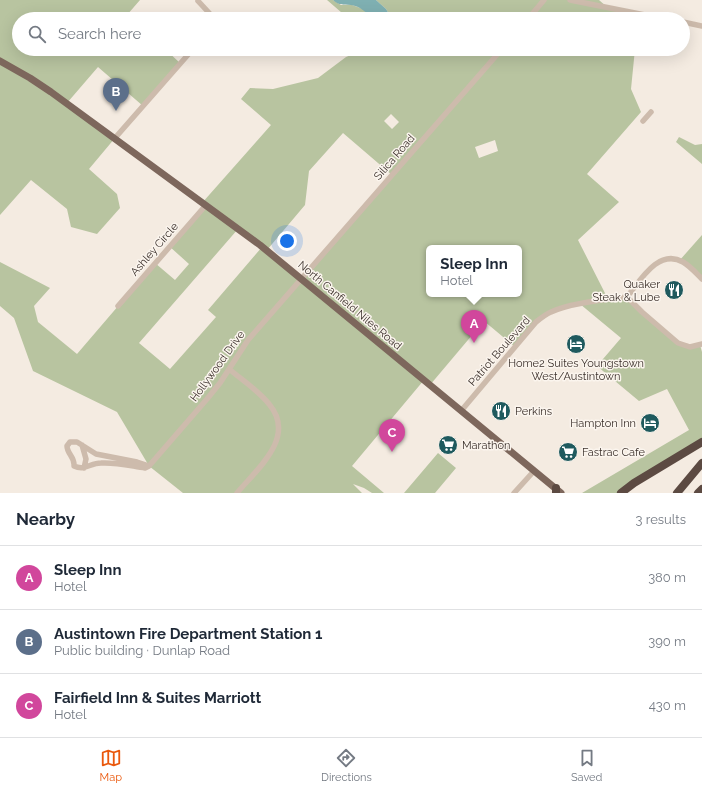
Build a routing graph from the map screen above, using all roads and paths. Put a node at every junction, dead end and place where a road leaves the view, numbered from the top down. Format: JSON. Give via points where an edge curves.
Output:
{"nodes":[{"id":1,"x":544,"y":0,"type":"edge"},
{"id":2,"x":570,"y":0,"type":"edge"},
{"id":3,"x":198,"y":1,"type":"edge"},
{"id":4,"x":208,"y":12,"type":"edge"},
{"id":5,"x":534,"y":12,"type":"edge"},
{"id":6,"x":630,"y":12,"type":"edge"},
{"id":7,"x":690,"y":23,"type":"edge"},
{"id":8,"x":702,"y":26,"type":"edge"},
{"id":9,"x":187,"y":56,"type":"edge"},
{"id":10,"x":496,"y":56,"type":"edge"},
{"id":11,"x":0,"y":61,"type":"edge"},
{"id":12,"x":651,"y":112,"type":"dead end"},
{"id":13,"x":643,"y":121,"type":"dead end"},
{"id":14,"x":115,"y":138,"type":"junction"},
{"id":15,"x":206,"y":205,"type":"junction"},
{"id":16,"x":302,"y":279,"type":"junction"},
{"id":17,"x":702,"y":279,"type":"edge"},
{"id":18,"x":627,"y":297,"type":"junction"},
{"id":19,"x":118,"y":306,"type":"dead end"},
{"id":20,"x":702,"y":344,"type":"edge"},
{"id":21,"x":229,"y":369,"type":"junction"},
{"id":22,"x":461,"y":410,"type":"junction"},
{"id":23,"x":702,"y":442,"type":"edge"},
{"id":24,"x":82,"y":444,"type":"junction"},
{"id":25,"x":702,"y":463,"type":"edge"},
{"id":26,"x":149,"y":466,"type":"junction"},
{"id":27,"x":84,"y":468,"type":"junction"},
{"id":28,"x":534,"y":471,"type":"junction"},
{"id":29,"x":702,"y":489,"type":"edge"},
{"id":30,"x":558,"y":491,"type":"edge"},
{"id":31,"x":237,"y":493,"type":"edge"},
{"id":32,"x":514,"y":493,"type":"edge"},
{"id":33,"x":622,"y":493,"type":"edge"},
{"id":34,"x":677,"y":493,"type":"edge"},
{"id":35,"x":698,"y":493,"type":"edge"}],
"edges":[{"from":1,"to":5,"type":"street"},
{"from":2,"to":6,"type":"street"},
{"from":3,"to":4,"type":"street"},
{"from":7,"to":8,"type":"street"},
{"from":9,"to":14,"type":"street"},
{"from":10,"to":16,"type":"street","name":"Silica Road"},
{"from":11,"to":14,"type":"main road","name":"North Canfield Niles Road","via":[[40,84]]},
{"from":12,"to":13,"type":"street"},
{"from":14,"to":15,"type":"main road","name":"North Canfield Niles Road"},
{"from":15,"to":16,"type":"main road","name":"North Canfield Niles Road"},
{"from":15,"to":19,"type":"street","name":"Ashley Circle"},
{"from":16,"to":21,"type":"street","name":"Hollywood Drive","via":[[248,340]]},
{"from":16,"to":22,"type":"main road","name":"North Canfield Niles Road"},
{"from":17,"to":18,"type":"street","via":[[683,262],[665,259],[652,266]]},
{"from":18,"to":20,"type":"street","via":[[678,343],[690,347]]},
{"from":18,"to":22,"type":"street","name":"Patriot Boulevard","via":[[565,307],[545,315],[536,322]]},
{"from":21,"to":26,"type":"street","name":"Hollywood Drive","via":[[207,399]]},
{"from":21,"to":31,"type":"street","via":[[270,405],[278,429],[276,444],[271,453]]},
{"from":22,"to":28,"type":"main road","name":"North Canfield Niles Road"},
{"from":23,"to":33,"type":"highway"},
{"from":24,"to":26,"type":"street","via":[[96,454]]},
{"from":24,"to":27,"type":"street","via":[[86,459]]},
{"from":24,"to":27,"type":"street","via":[[70,442],[67,451],[73,459],[74,466]]},
{"from":25,"to":34,"type":"highway"},
{"from":26,"to":27,"type":"street","via":[[145,468],[104,463]]},
{"from":28,"to":30,"type":"main road","name":"North Canfield Niles Road"},
{"from":28,"to":32,"type":"street"},
{"from":29,"to":35,"type":"highway"}]}
